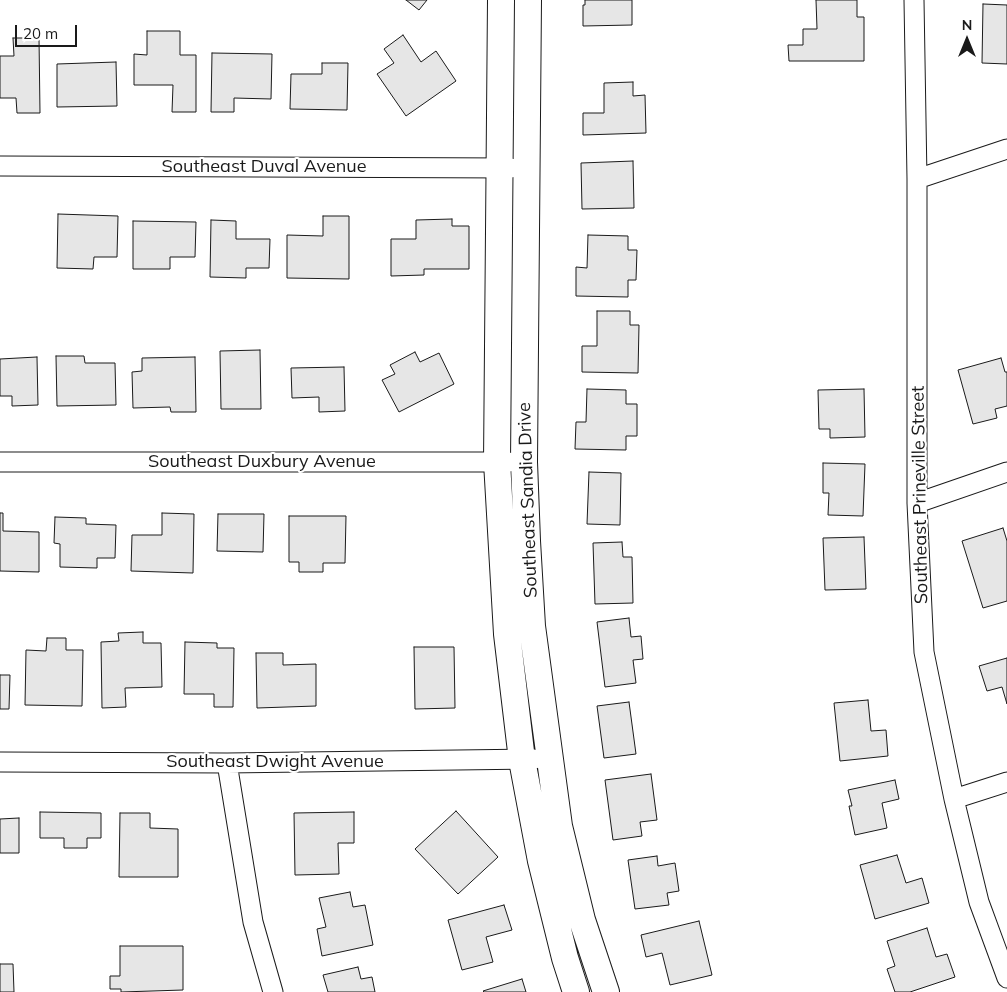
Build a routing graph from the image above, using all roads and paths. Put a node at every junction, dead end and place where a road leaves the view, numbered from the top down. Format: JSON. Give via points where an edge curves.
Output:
{"nodes":[{"id":1,"x":501,"y":0,"type":"edge"},
{"id":2,"x":528,"y":0,"type":"edge"},
{"id":3,"x":914,"y":0,"type":"edge"},
{"id":4,"x":1007,"y":149,"type":"edge"},
{"id":5,"x":0,"y":166,"type":"edge"},
{"id":6,"x":500,"y":168,"type":"junction"},
{"id":7,"x":527,"y":168,"type":"junction"},
{"id":8,"x":917,"y":179,"type":"junction"},
{"id":9,"x":0,"y":462,"type":"edge"},
{"id":10,"x":497,"y":462,"type":"junction"},
{"id":11,"x":524,"y":462,"type":"junction"},
{"id":12,"x":1007,"y":472,"type":"edge"},
{"id":13,"x":917,"y":503,"type":"junction"},
{"id":14,"x":549,"y":758,"type":"junction"},
{"id":15,"x":522,"y":760,"type":"junction"},
{"id":16,"x":0,"y":762,"type":"edge"},
{"id":17,"x":227,"y":763,"type":"junction"},
{"id":18,"x":1007,"y":782,"type":"edge"},
{"id":19,"x":954,"y":799,"type":"junction"},
{"id":20,"x":1007,"y":978,"type":"edge"},
{"id":21,"x":273,"y":992,"type":"edge"},
{"id":22,"x":576,"y":992,"type":"edge"},
{"id":23,"x":606,"y":992,"type":"edge"}],
"edges":[{"from":1,"to":6,"type":"street","name":"Southeast Sandia Drive"},
{"from":2,"to":7,"type":"street","name":"Southeast Sandia Drive"},
{"from":3,"to":8,"type":"street","name":"Southeast Prineville Street"},
{"from":4,"to":8,"type":"street"},
{"from":5,"to":6,"type":"street","name":"Southeast Duval Avenue"},
{"from":6,"to":7,"type":"street","name":"Southeast Duval Avenue"},
{"from":6,"to":10,"type":"street","name":"Southeast Sandia Drive"},
{"from":7,"to":11,"type":"street","name":"Southeast Sandia Drive"},
{"from":8,"to":13,"type":"street","name":"Southeast Prineville Street"},
{"from":9,"to":10,"type":"street","name":"Southeast Duxbury Avenue"},
{"from":10,"to":11,"type":"street","name":"Southeast Duxbury Avenue"},
{"from":10,"to":15,"type":"street","name":"Southeast Sandia Drive","via":[[507,634]]},
{"from":11,"to":14,"type":"street","name":"Southeast Sandia Drive","via":[[532,626]]},
{"from":12,"to":13,"type":"street"},
{"from":13,"to":19,"type":"street","name":"Southeast Prineville Street","via":[[924,652]]},
{"from":14,"to":15,"type":"street","name":"Southeast Dwight Avenue"},
{"from":14,"to":23,"type":"street","name":"Southeast Sandia Drive","via":[[562,835],[582,920]]},
{"from":15,"to":17,"type":"street","name":"Southeast Dwight Avenue"},
{"from":15,"to":22,"type":"street","name":"Southeast Sandia Drive","via":[[541,861]]},
{"from":16,"to":17,"type":"street","name":"Southeast Dwight Avenue"},
{"from":17,"to":21,"type":"street","via":[[253,922]]},
{"from":18,"to":19,"type":"street"},
{"from":19,"to":20,"type":"street","name":"Southeast Prineville Street","via":[[980,902]]}]}
